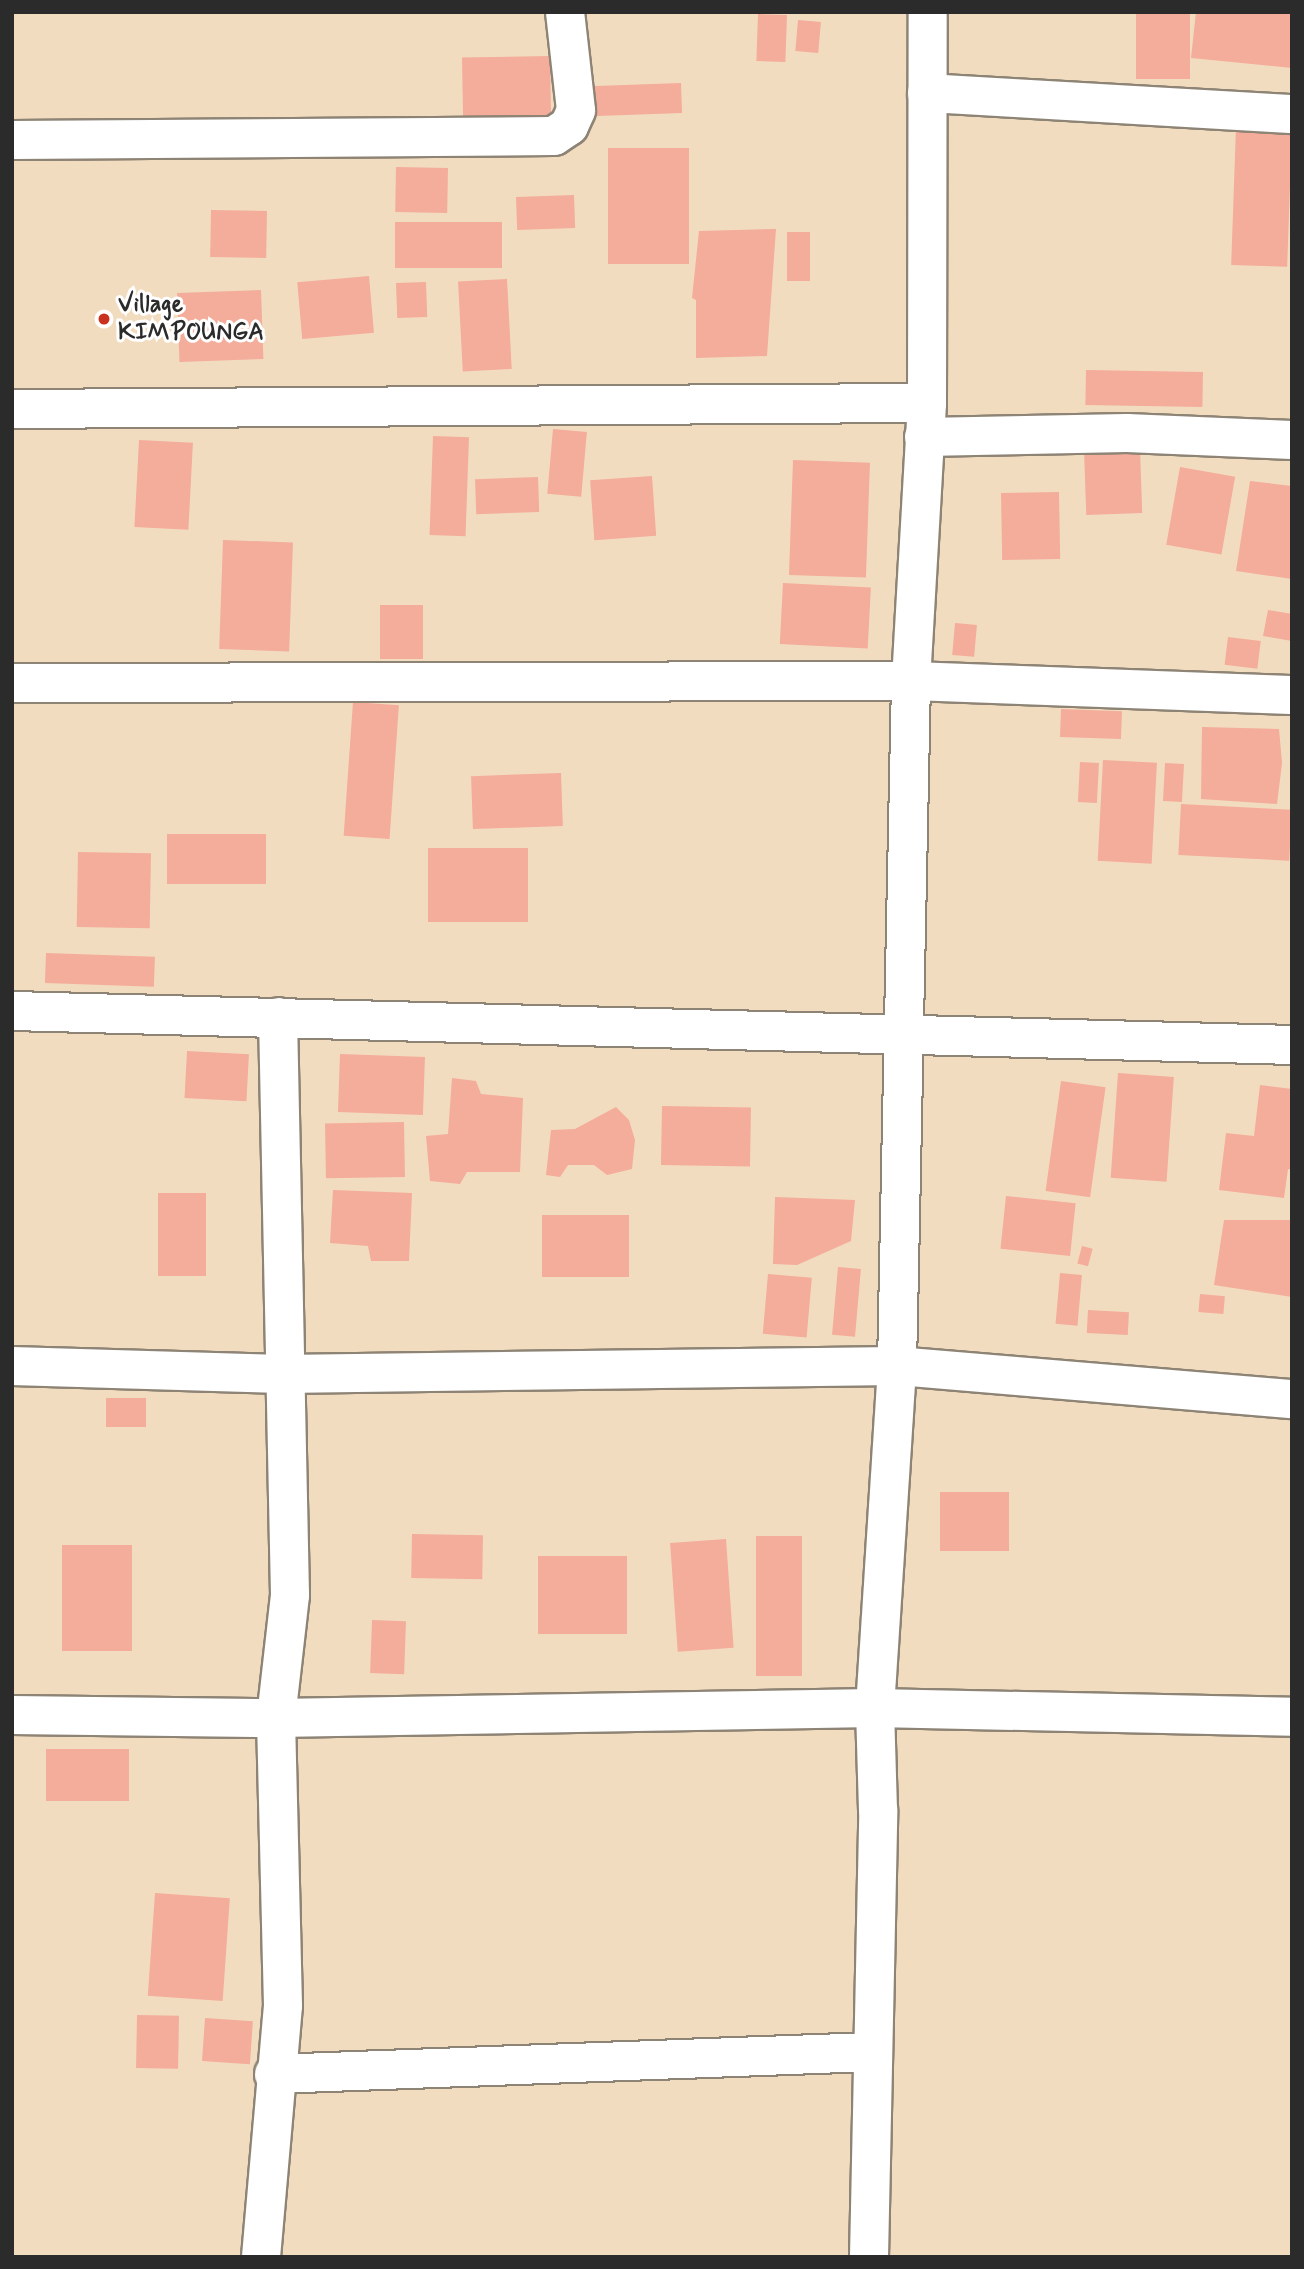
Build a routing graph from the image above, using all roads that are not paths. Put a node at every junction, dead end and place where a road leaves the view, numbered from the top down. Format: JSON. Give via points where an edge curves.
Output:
{"nodes":[{"id":1,"x":565,"y":12,"type":"edge"},
{"id":2,"x":928,"y":12,"type":"edge"},
{"id":3,"x":927,"y":93,"type":"junction"},
{"id":4,"x":1292,"y":114,"type":"edge"},
{"id":5,"x":12,"y":140,"type":"edge"},
{"id":6,"x":12,"y":409,"type":"edge"},
{"id":7,"x":925,"y":420,"type":"junction"},
{"id":8,"x":1292,"y":440,"type":"edge"},
{"id":9,"x":911,"y":681,"type":"junction"},
{"id":10,"x":12,"y":683,"type":"edge"},
{"id":11,"x":1292,"y":695,"type":"edge"},
{"id":12,"x":12,"y":1011,"type":"edge"},
{"id":13,"x":278,"y":1017,"type":"junction"},
{"id":14,"x":901,"y":1032,"type":"junction"},
{"id":15,"x":1292,"y":1045,"type":"edge"},
{"id":16,"x":12,"y":1366,"type":"edge"},
{"id":17,"x":897,"y":1366,"type":"junction"},
{"id":18,"x":282,"y":1374,"type":"junction"},
{"id":19,"x":1292,"y":1399,"type":"edge"},
{"id":20,"x":876,"y":1707,"type":"junction"},
{"id":21,"x":12,"y":1715,"type":"edge"},
{"id":22,"x":1292,"y":1717,"type":"edge"},
{"id":23,"x":276,"y":1718,"type":"junction"},
{"id":24,"x":871,"y":2052,"type":"junction"},
{"id":25,"x":274,"y":2074,"type":"junction"},
{"id":26,"x":261,"y":2257,"type":"edge"},
{"id":27,"x":869,"y":2257,"type":"edge"}],
"edges":[{"from":1,"to":5,"type":"street","via":[[576,110],[569,126],[554,136]]},
{"from":2,"to":3,"type":"street"},
{"from":3,"to":4,"type":"street"},
{"from":3,"to":7,"type":"street"},
{"from":6,"to":7,"type":"street"},
{"from":7,"to":8,"type":"street"},
{"from":7,"to":9,"type":"street"},
{"from":9,"to":10,"type":"street"},
{"from":9,"to":11,"type":"street"},
{"from":9,"to":14,"type":"street"},
{"from":12,"to":13,"type":"street"},
{"from":13,"to":14,"type":"street"},
{"from":13,"to":18,"type":"street"},
{"from":14,"to":15,"type":"street"},
{"from":14,"to":17,"type":"street"},
{"from":16,"to":18,"type":"street"},
{"from":17,"to":18,"type":"street"},
{"from":17,"to":19,"type":"street"},
{"from":17,"to":20,"type":"street"},
{"from":18,"to":23,"type":"street","via":[[290,1595]]},
{"from":20,"to":22,"type":"street"},
{"from":20,"to":23,"type":"street"},
{"from":20,"to":24,"type":"street"},
{"from":21,"to":23,"type":"street"},
{"from":23,"to":25,"type":"street","via":[[283,2006]]},
{"from":24,"to":25,"type":"street"},
{"from":24,"to":27,"type":"street"},
{"from":25,"to":26,"type":"street"}]}
